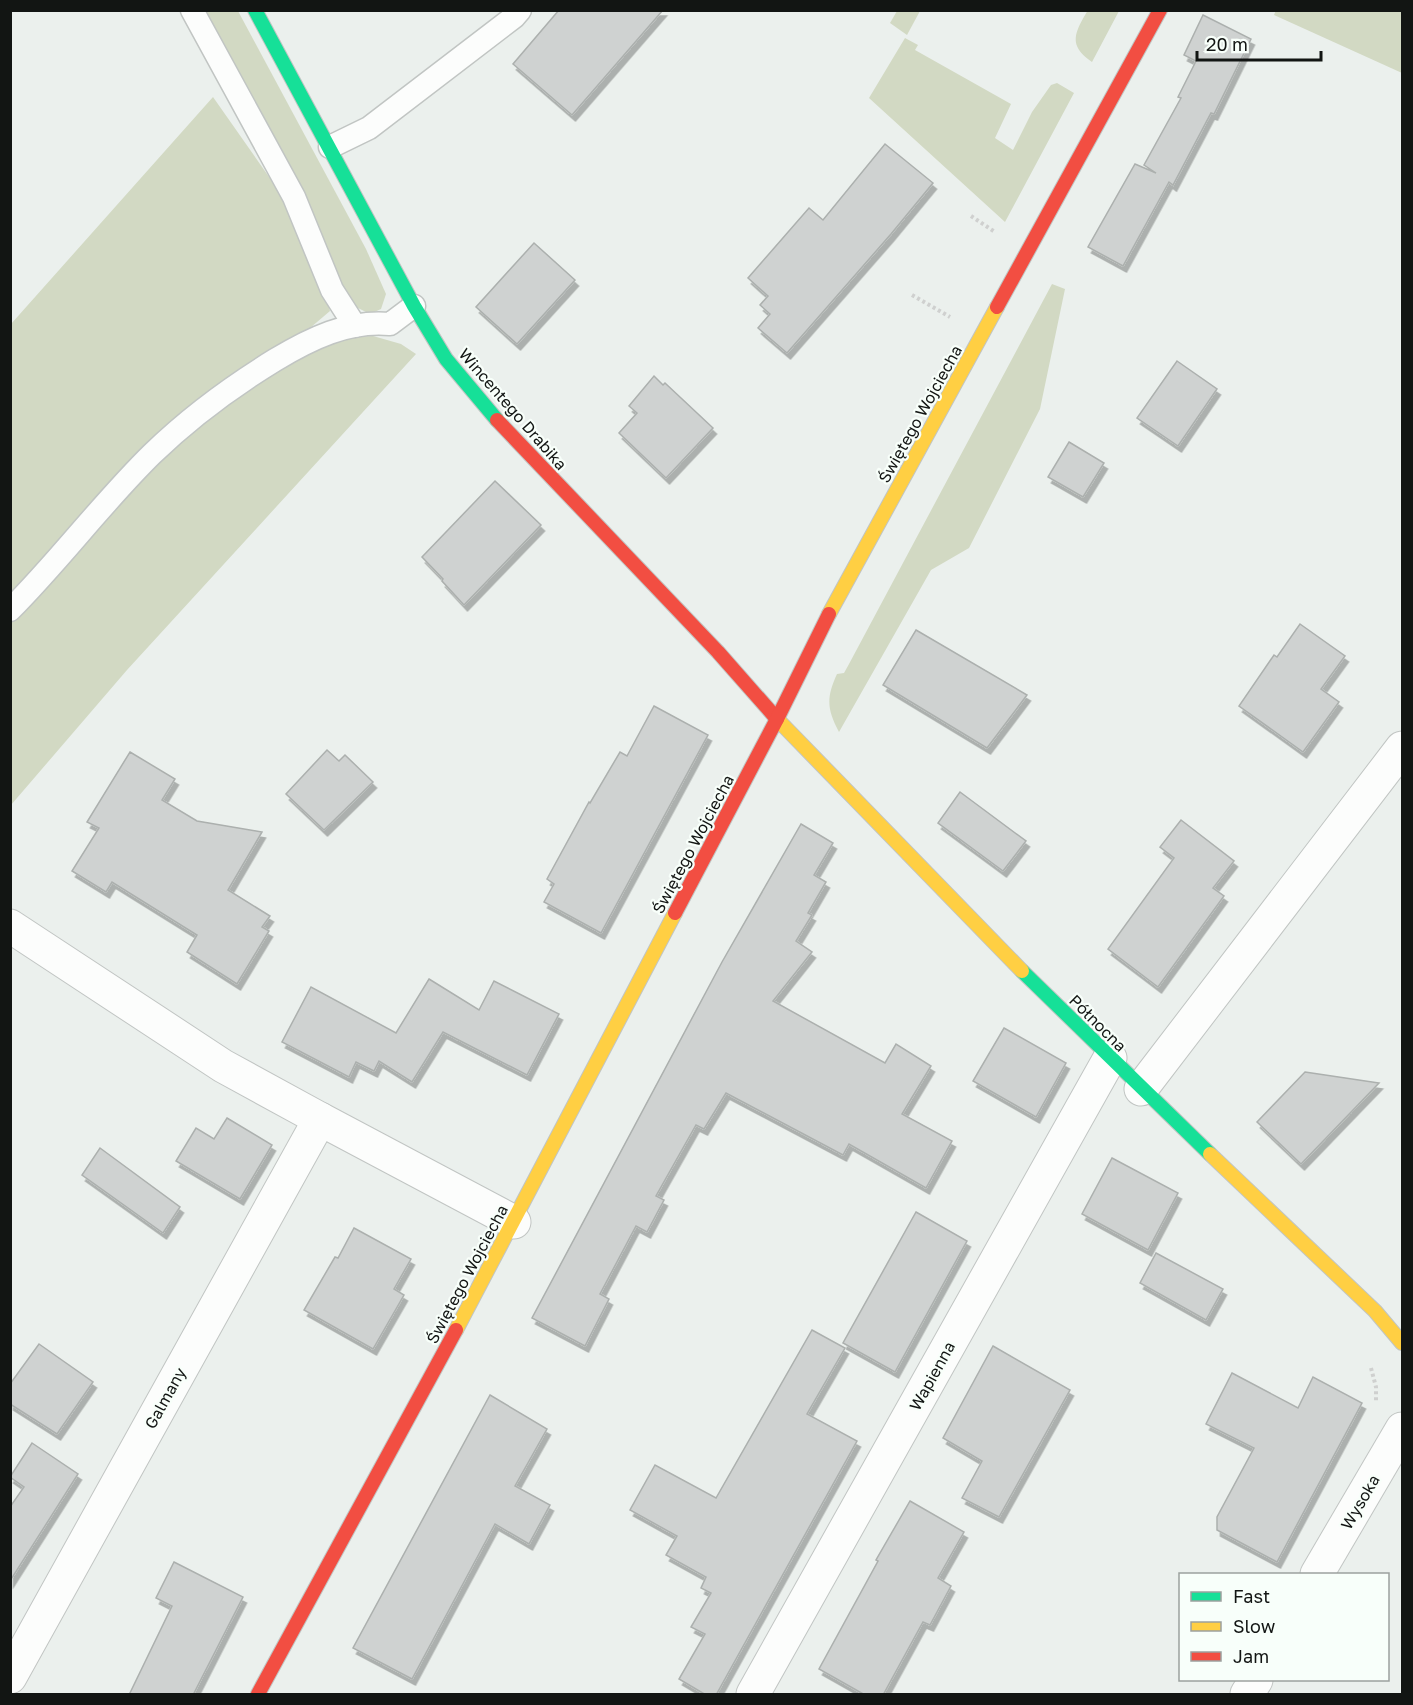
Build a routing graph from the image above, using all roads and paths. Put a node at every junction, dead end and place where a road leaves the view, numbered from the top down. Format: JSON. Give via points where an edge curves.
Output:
{"nodes":[{"id":1,"x":192,"y":10,"type":"edge"},
{"id":2,"x":255,"y":10,"type":"edge"},
{"id":3,"x":520,"y":10,"type":"edge"},
{"id":4,"x":1160,"y":10,"type":"edge"},
{"id":5,"x":330,"y":147,"type":"junction"},
{"id":6,"x":971,"y":216,"type":"dead end"},
{"id":7,"x":1004,"y":238,"type":"dead end"},
{"id":8,"x":912,"y":295,"type":"dead end"},
{"id":9,"x":414,"y":306,"type":"junction"},
{"id":10,"x":958,"y":322,"type":"dead end"},
{"id":11,"x":355,"y":326,"type":"junction"},
{"id":12,"x":10,"y":610,"type":"edge"},
{"id":13,"x":777,"y":719,"type":"junction"},
{"id":14,"x":1402,"y":748,"type":"edge"},
{"id":15,"x":10,"y":926,"type":"edge"},
{"id":16,"x":1110,"y":1058,"type":"junction"},
{"id":17,"x":1141,"y":1089,"type":"junction"},
{"id":18,"x":320,"y":1119,"type":"junction"},
{"id":19,"x":514,"y":1222,"type":"junction"},
{"id":20,"x":1402,"y":1343,"type":"edge"},
{"id":21,"x":1369,"y":1362,"type":"dead end"},
{"id":22,"x":1376,"y":1406,"type":"dead end"},
{"id":23,"x":1402,"y":1429,"type":"edge"},
{"id":24,"x":1318,"y":1573,"type":"edge"},
{"id":25,"x":10,"y":1677,"type":"edge"},
{"id":26,"x":1255,"y":1681,"type":"edge"},
{"id":27,"x":258,"y":1695,"type":"edge"},
{"id":28,"x":753,"y":1695,"type":"edge"},
{"id":29,"x":1247,"y":1695,"type":"edge"}],
"edges":[{"from":1,"to":11,"type":"lane","via":[[294,197],[332,290]]},
{"from":2,"to":5,"type":"street","name":"Wincentego Drabika"},
{"from":3,"to":5,"type":"lane","via":[[369,128]]},
{"from":4,"to":13,"type":"street","name":"Świętego Wojciecha","via":[[822,627]]},
{"from":5,"to":9,"type":"street","name":"Wincentego Drabika"},
{"from":6,"to":7,"type":"path"},
{"from":8,"to":10,"type":"path"},
{"from":9,"to":11,"type":"lane","via":[[390,324]]},
{"from":9,"to":13,"type":"street","name":"Wincentego Drabika","via":[[446,359],[494,417]]},
{"from":11,"to":12,"type":"lane","via":[[300,345],[233,386],[152,454]]},
{"from":13,"to":16,"type":"street","name":"Północna"},
{"from":13,"to":19,"type":"street","name":"Świętego Wojciecha"},
{"from":14,"to":17,"type":"street"},
{"from":15,"to":18,"type":"street","via":[[224,1066]]},
{"from":16,"to":17,"type":"street","name":"Północna"},
{"from":16,"to":28,"type":"street","name":"Wapienna"},
{"from":17,"to":20,"type":"street","name":"Północna","via":[[1375,1311]]},
{"from":18,"to":19,"type":"street"},
{"from":18,"to":25,"type":"street","name":"Galmany"},
{"from":19,"to":27,"type":"street","name":"Świętego Wojciecha"},
{"from":21,"to":22,"type":"path"},
{"from":23,"to":24,"type":"street","name":"Wysoka"},
{"from":26,"to":29,"type":"street"}]}
